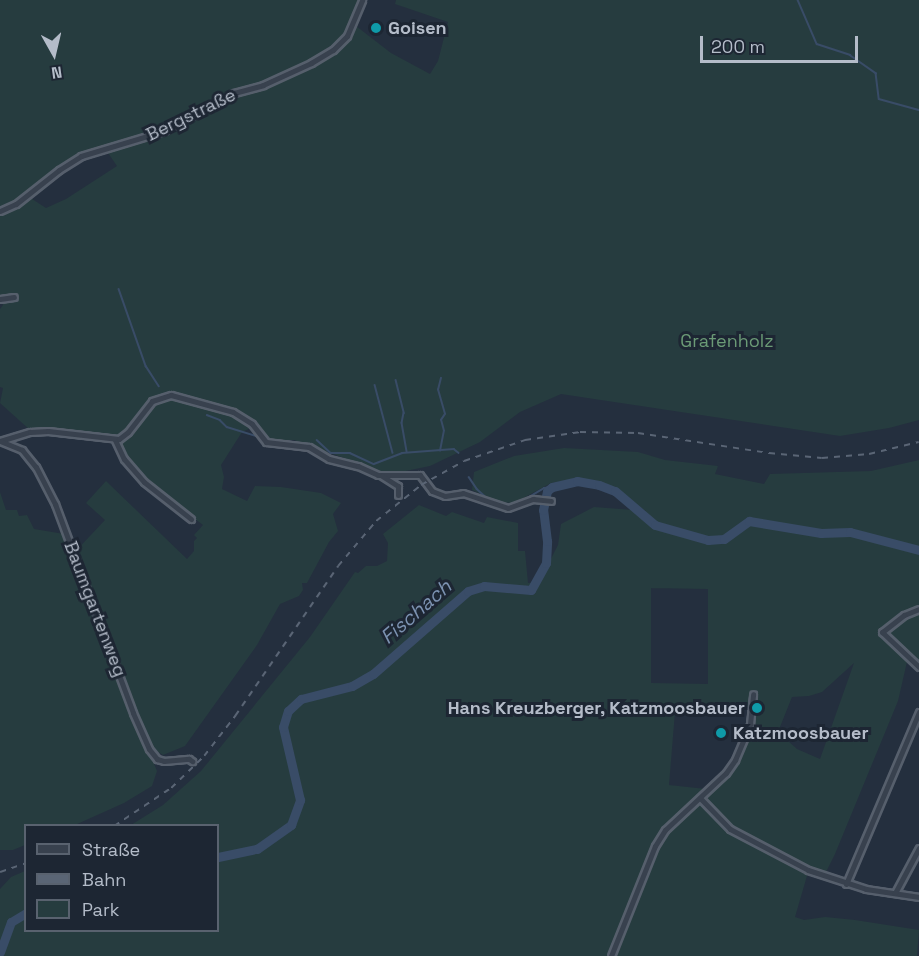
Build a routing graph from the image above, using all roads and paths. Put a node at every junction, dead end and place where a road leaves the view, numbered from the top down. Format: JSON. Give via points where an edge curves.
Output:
{"nodes":[{"id":1,"x":362,"y":0,"type":"edge"},
{"id":2,"x":0,"y":211,"type":"edge"},
{"id":3,"x":14,"y":297,"type":"dead end"},
{"id":4,"x":0,"y":299,"type":"edge"},
{"id":5,"x":115,"y":440,"type":"junction"},
{"id":6,"x":0,"y":441,"type":"edge"},
{"id":7,"x":378,"y":475,"type":"junction"},
{"id":8,"x":398,"y":495,"type":"dead end"},
{"id":9,"x":551,"y":501,"type":"dead end"},
{"id":10,"x":190,"y":519,"type":"dead end"},
{"id":11,"x":919,"y":609,"type":"edge"},
{"id":12,"x":919,"y":667,"type":"edge"},
{"id":13,"x":753,"y":694,"type":"dead end"},
{"id":14,"x":919,"y":712,"type":"edge"},
{"id":15,"x":192,"y":761,"type":"dead end"},
{"id":16,"x":699,"y":798,"type":"junction"},
{"id":17,"x":919,"y":848,"type":"edge"},
{"id":18,"x":846,"y":884,"type":"junction"},
{"id":19,"x":895,"y":892,"type":"junction"},
{"id":20,"x":919,"y":897,"type":"edge"},
{"id":21,"x":611,"y":956,"type":"edge"}],
"edges":[{"from":1,"to":2,"type":"street","name":"Bergstraße","via":[[346,36],[333,50],[311,63],[263,85],[234,93],[164,131],[81,156],[16,204]]},
{"from":3,"to":4,"type":"street"},
{"from":5,"to":6,"type":"street","via":[[48,431]]},
{"from":5,"to":7,"type":"street","via":[[128,432],[152,400],[171,395],[233,412],[252,424],[266,442],[309,447],[329,459]]},
{"from":5,"to":10,"type":"street","via":[[124,459],[144,482]]},
{"from":6,"to":15,"type":"street","name":"Baumgartenweg","via":[[22,450],[36,466],[55,504],[149,749],[164,761]]},
{"from":7,"to":8,"type":"street","via":[[398,486]]},
{"from":7,"to":9,"type":"street","via":[[420,475],[439,494],[463,493],[508,508],[541,499]]},
{"from":11,"to":12,"type":"street","via":[[882,632]]},
{"from":13,"to":16,"type":"street","via":[[750,724],[735,760]]},
{"from":14,"to":18,"type":"street"},
{"from":16,"to":18,"type":"street","via":[[743,837],[808,870]]},
{"from":16,"to":21,"type":"street","via":[[665,830],[656,846]]},
{"from":17,"to":19,"type":"street"},
{"from":18,"to":19,"type":"street"},
{"from":19,"to":20,"type":"street"}]}
